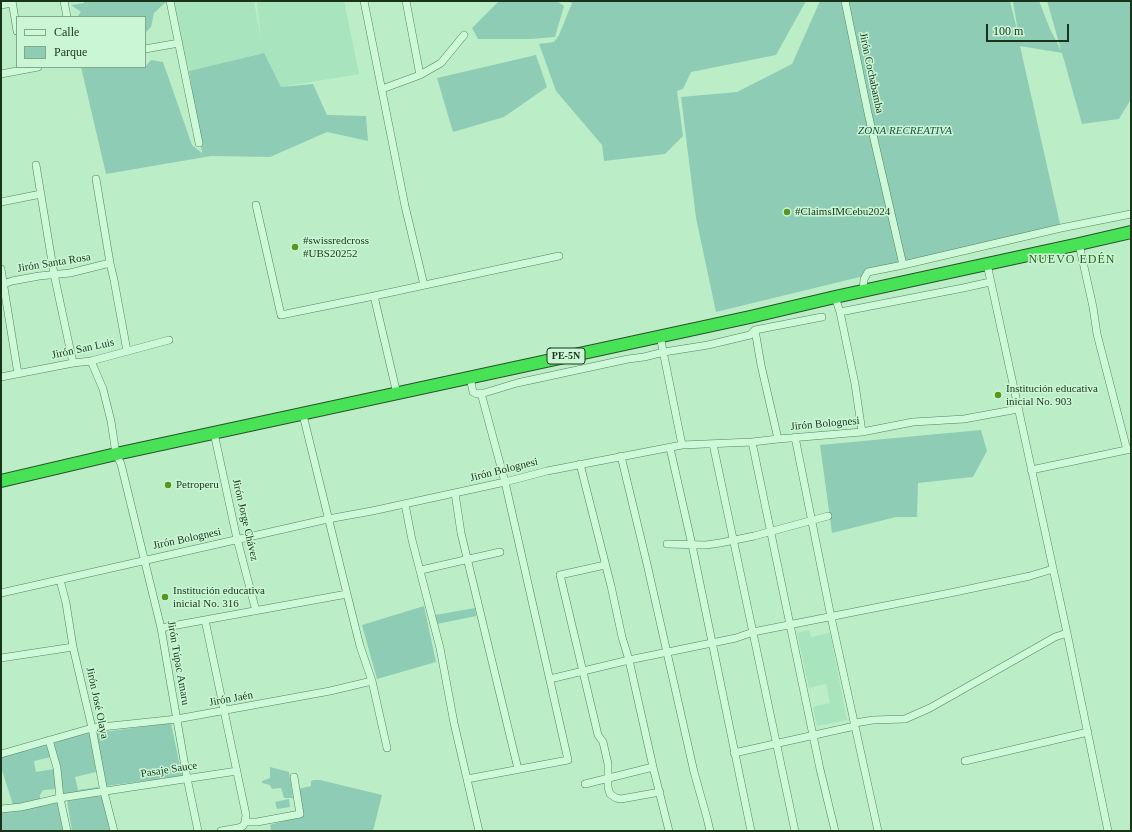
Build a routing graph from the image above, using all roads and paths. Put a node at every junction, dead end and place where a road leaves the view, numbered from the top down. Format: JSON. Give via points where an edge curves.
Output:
{"nodes":[{"id":1,"x":64,"y":1,"type":"edge"},
{"id":2,"x":170,"y":1,"type":"edge"},
{"id":3,"x":364,"y":1,"type":"edge"},
{"id":4,"x":406,"y":1,"type":"edge"},
{"id":5,"x":845,"y":1,"type":"edge"},
{"id":6,"x":12,"y":2,"type":"edge"},
{"id":7,"x":1,"y":5,"type":"edge"},
{"id":8,"x":67,"y":16,"type":"edge"},
{"id":9,"x":16,"y":25,"type":"edge"},
{"id":10,"x":464,"y":35,"type":"dead end"},
{"id":11,"x":179,"y":43,"type":"junction"},
{"id":12,"x":146,"y":48,"type":"edge"},
{"id":13,"x":24,"y":68,"type":"edge"},
{"id":14,"x":1,"y":74,"type":"edge"},
{"id":15,"x":420,"y":75,"type":"junction"},
{"id":16,"x":382,"y":89,"type":"junction"},
{"id":17,"x":200,"y":143,"type":"dead end"},
{"id":18,"x":36,"y":166,"type":"dead end"},
{"id":19,"x":96,"y":179,"type":"dead end"},
{"id":20,"x":41,"y":194,"type":"junction"},
{"id":21,"x":1,"y":202,"type":"edge"},
{"id":22,"x":256,"y":205,"type":"dead end"},
{"id":23,"x":1131,"y":214,"type":"edge"},
{"id":24,"x":1131,"y":232,"type":"edge"},
{"id":25,"x":1079,"y":244,"type":"junction"},
{"id":26,"x":559,"y":256,"type":"dead end"},
{"id":27,"x":110,"y":263,"type":"junction"},
{"id":28,"x":987,"y":264,"type":"junction"},
{"id":29,"x":903,"y":265,"type":"junction"},
{"id":30,"x":1,"y":269,"type":"edge"},
{"id":31,"x":54,"y":274,"type":"junction"},
{"id":32,"x":990,"y":282,"type":"junction"},
{"id":33,"x":2,"y":284,"type":"edge"},
{"id":34,"x":424,"y":286,"type":"junction"},
{"id":35,"x":863,"y":291,"type":"junction"},
{"id":36,"x":374,"y":296,"type":"junction"},
{"id":37,"x":835,"y":297,"type":"junction"},
{"id":38,"x":840,"y":312,"type":"junction"},
{"id":39,"x":750,"y":317,"type":"junction"},
{"id":40,"x":822,"y":317,"type":"dead end"},
{"id":41,"x":777,"y":325,"type":"junction"},
{"id":42,"x":755,"y":330,"type":"junction"},
{"id":43,"x":660,"y":336,"type":"junction"},
{"id":44,"x":170,"y":340,"type":"dead end"},
{"id":45,"x":127,"y":351,"type":"junction"},
{"id":46,"x":664,"y":352,"type":"junction"},
{"id":47,"x":91,"y":361,"type":"junction"},
{"id":48,"x":72,"y":363,"type":"junction"},
{"id":49,"x":18,"y":374,"type":"junction"},
{"id":50,"x":1,"y":377,"type":"edge"},
{"id":51,"x":470,"y":377,"type":"junction"},
{"id":52,"x":482,"y":393,"type":"junction"},
{"id":53,"x":397,"y":394,"type":"junction"},
{"id":54,"x":1018,"y":409,"type":"junction"},
{"id":55,"x":303,"y":414,"type":"junction"},
{"id":56,"x":862,"y":432,"type":"junction"},
{"id":57,"x":214,"y":433,"type":"junction"},
{"id":58,"x":795,"y":437,"type":"junction"},
{"id":59,"x":778,"y":438,"type":"junction"},
{"id":60,"x":752,"y":442,"type":"junction"},
{"id":61,"x":713,"y":444,"type":"junction"},
{"id":62,"x":682,"y":445,"type":"junction"},
{"id":63,"x":670,"y":448,"type":"junction"},
{"id":64,"x":1129,"y":449,"type":"edge"},
{"id":65,"x":116,"y":454,"type":"junction"},
{"id":66,"x":622,"y":456,"type":"junction"},
{"id":67,"x":580,"y":464,"type":"junction"},
{"id":68,"x":1031,"y":470,"type":"junction"},
{"id":69,"x":1,"y":479,"type":"edge"},
{"id":70,"x":505,"y":482,"type":"junction"},
{"id":71,"x":455,"y":493,"type":"junction"},
{"id":72,"x":405,"y":504,"type":"junction"},
{"id":73,"x":828,"y":516,"type":"dead end"},
{"id":74,"x":328,"y":519,"type":"junction"},
{"id":75,"x":811,"y":520,"type":"junction"},
{"id":76,"x":771,"y":530,"type":"junction"},
{"id":77,"x":237,"y":539,"type":"junction"},
{"id":78,"x":734,"y":540,"type":"junction"},
{"id":79,"x":667,"y":544,"type":"dead end"},
{"id":80,"x":692,"y":545,"type":"junction"},
{"id":81,"x":500,"y":552,"type":"dead end"},
{"id":82,"x":144,"y":560,"type":"junction"},
{"id":83,"x":467,"y":560,"type":"junction"},
{"id":84,"x":605,"y":565,"type":"junction"},
{"id":85,"x":1053,"y":569,"type":"junction"},
{"id":86,"x":420,"y":570,"type":"junction"},
{"id":87,"x":60,"y":580,"type":"junction"},
{"id":88,"x":1,"y":593,"type":"edge"},
{"id":89,"x":347,"y":594,"type":"junction"},
{"id":90,"x":256,"y":611,"type":"junction"},
{"id":91,"x":831,"y":617,"type":"junction"},
{"id":92,"x":205,"y":620,"type":"junction"},
{"id":93,"x":790,"y":625,"type":"junction"},
{"id":94,"x":161,"y":628,"type":"junction"},
{"id":95,"x":753,"y":632,"type":"junction"},
{"id":96,"x":1067,"y":633,"type":"junction"},
{"id":97,"x":712,"y":643,"type":"junction"},
{"id":98,"x":73,"y":647,"type":"junction"},
{"id":99,"x":667,"y":652,"type":"junction"},
{"id":100,"x":1,"y":658,"type":"edge"},
{"id":101,"x":629,"y":660,"type":"junction"},
{"id":102,"x":584,"y":672,"type":"junction"},
{"id":103,"x":550,"y":679,"type":"junction"},
{"id":104,"x":372,"y":681,"type":"junction"},
{"id":105,"x":224,"y":711,"type":"junction"},
{"id":106,"x":177,"y":719,"type":"junction"},
{"id":107,"x":855,"y":725,"type":"junction"},
{"id":108,"x":92,"y":728,"type":"junction"},
{"id":109,"x":1088,"y":732,"type":"junction"},
{"id":110,"x":814,"y":736,"type":"junction"},
{"id":111,"x":49,"y":740,"type":"junction"},
{"id":112,"x":776,"y":744,"type":"junction"},
{"id":113,"x":387,"y":748,"type":"dead end"},
{"id":114,"x":734,"y":753,"type":"junction"},
{"id":115,"x":1,"y":754,"type":"edge"},
{"id":116,"x":965,"y":761,"type":"dead end"},
{"id":117,"x":653,"y":767,"type":"junction"},
{"id":118,"x":518,"y":770,"type":"junction"},
{"id":119,"x":237,"y":771,"type":"junction"},
{"id":120,"x":294,"y":776,"type":"dead end"},
{"id":121,"x":187,"y":778,"type":"junction"},
{"id":122,"x":608,"y":778,"type":"junction"},
{"id":123,"x":467,"y":779,"type":"junction"},
{"id":124,"x":585,"y":784,"type":"dead end"},
{"id":125,"x":104,"y":792,"type":"junction"},
{"id":126,"x":660,"y":792,"type":"junction"},
{"id":127,"x":60,"y":798,"type":"junction"},
{"id":128,"x":1,"y":809,"type":"edge"},
{"id":129,"x":245,"y":822,"type":"junction"},
{"id":130,"x":67,"y":831,"type":"edge"},
{"id":131,"x":114,"y":831,"type":"edge"},
{"id":132,"x":198,"y":831,"type":"edge"},
{"id":133,"x":222,"y":831,"type":"edge"},
{"id":134,"x":479,"y":831,"type":"edge"},
{"id":135,"x":669,"y":831,"type":"edge"},
{"id":136,"x":710,"y":831,"type":"edge"},
{"id":137,"x":751,"y":831,"type":"edge"},
{"id":138,"x":795,"y":831,"type":"edge"},
{"id":139,"x":835,"y":831,"type":"edge"},
{"id":140,"x":878,"y":831,"type":"edge"},
{"id":141,"x":1108,"y":831,"type":"edge"}],
"edges":[{"from":1,"to":8,"type":"street"},
{"from":2,"to":11,"type":"street"},
{"from":3,"to":16,"type":"street"},
{"from":4,"to":15,"type":"street"},
{"from":5,"to":29,"type":"street","name":"Jirón Cochabamba"},
{"from":6,"to":7,"type":"street"},
{"from":6,"to":9,"type":"street"},
{"from":10,"to":15,"type":"street","via":[[441,63]]},
{"from":11,"to":12,"type":"street"},
{"from":11,"to":17,"type":"street"},
{"from":13,"to":14,"type":"street"},
{"from":15,"to":16,"type":"street"},
{"from":16,"to":34,"type":"street"},
{"from":18,"to":20,"type":"street"},
{"from":19,"to":27,"type":"street"},
{"from":20,"to":21,"type":"street"},
{"from":20,"to":31,"type":"street"},
{"from":22,"to":36,"type":"street","via":[[281,315]]},
{"from":23,"to":29,"type":"street"},
{"from":24,"to":25,"type":"highway","number":"PE-5N"},
{"from":25,"to":28,"type":"highway","number":"PE-5N"},
{"from":25,"to":64,"type":"street","via":[[1097,334]]},
{"from":26,"to":34,"type":"street"},
{"from":27,"to":31,"type":"street","name":"Jirón Santa Rosa","via":[[70,273]]},
{"from":27,"to":45,"type":"street"},
{"from":28,"to":32,"type":"street"},
{"from":28,"to":35,"type":"highway","number":"PE-5N"},
{"from":29,"to":35,"type":"street","via":[[868,272],[864,279]]},
{"from":30,"to":33,"type":"street"},
{"from":31,"to":33,"type":"street","name":"Jirón Santa Rosa"},
{"from":31,"to":48,"type":"street"},
{"from":32,"to":38,"type":"street"},
{"from":32,"to":54,"type":"street"},
{"from":33,"to":49,"type":"street"},
{"from":34,"to":36,"type":"street"},
{"from":35,"to":37,"type":"highway","number":"PE-5N"},
{"from":36,"to":53,"type":"street"},
{"from":37,"to":38,"type":"street"},
{"from":37,"to":39,"type":"highway","number":"PE-5N"},
{"from":38,"to":56,"type":"street"},
{"from":39,"to":41,"type":"street"},
{"from":39,"to":43,"type":"highway","number":"PE-5N"},
{"from":40,"to":41,"type":"street"},
{"from":41,"to":42,"type":"street"},
{"from":42,"to":46,"type":"street","via":[[750,335]]},
{"from":42,"to":59,"type":"street"},
{"from":43,"to":46,"type":"street"},
{"from":43,"to":51,"type":"highway","number":"PE-5N"},
{"from":44,"to":45,"type":"street","name":"Jirón San Luis"},
{"from":45,"to":47,"type":"street","name":"Jirón San Luis"},
{"from":46,"to":52,"type":"street","via":[[517,383]]},
{"from":46,"to":62,"type":"street"},
{"from":47,"to":48,"type":"street","name":"Jirón San Luis"},
{"from":47,"to":65,"type":"street","name":"Jirón Túpac Amaru","via":[[103,389]]},
{"from":48,"to":49,"type":"street","name":"Jirón San Luis"},
{"from":49,"to":50,"type":"street","name":"Jirón San Luis"},
{"from":51,"to":52,"type":"street","via":[[473,392]]},
{"from":51,"to":53,"type":"highway","number":"PE-5N"},
{"from":52,"to":70,"type":"street"},
{"from":53,"to":55,"type":"highway","number":"PE-5N"},
{"from":54,"to":56,"type":"street","name":"Jirón Bolognesi","via":[[964,419],[913,422]]},
{"from":54,"to":68,"type":"street"},
{"from":55,"to":57,"type":"highway","number":"PE-5N"},
{"from":55,"to":74,"type":"street"},
{"from":56,"to":58,"type":"street","name":"Jirón Bolognesi"},
{"from":57,"to":65,"type":"highway","number":"PE-5N"},
{"from":57,"to":77,"type":"street","name":"Jirón Jorge Chávez"},
{"from":58,"to":59,"type":"street","name":"Jirón Bolognesi"},
{"from":58,"to":75,"type":"street"},
{"from":59,"to":60,"type":"street","name":"Jirón Bolognesi"},
{"from":60,"to":61,"type":"street","name":"Jirón Bolognesi"},
{"from":60,"to":76,"type":"street"},
{"from":61,"to":62,"type":"street","name":"Jirón Bolognesi"},
{"from":61,"to":78,"type":"street"},
{"from":62,"to":63,"type":"street","name":"Jirón Bolognesi"},
{"from":63,"to":66,"type":"street","name":"Jirón Bolognesi"},
{"from":63,"to":80,"type":"street"},
{"from":64,"to":68,"type":"street"},
{"from":65,"to":69,"type":"highway","number":"PE-5N"},
{"from":65,"to":82,"type":"street","name":"Jirón Túpac Amaru","via":[[121,464]]},
{"from":66,"to":67,"type":"street","name":"Jirón Bolognesi"},
{"from":66,"to":99,"type":"street"},
{"from":67,"to":70,"type":"street","name":"Jirón Bolognesi"},
{"from":67,"to":84,"type":"street"},
{"from":68,"to":85,"type":"street"},
{"from":70,"to":71,"type":"street","name":"Jirón Bolognesi"},
{"from":70,"to":103,"type":"street"},
{"from":71,"to":72,"type":"street","name":"Jirón Bolognesi"},
{"from":71,"to":83,"type":"street"},
{"from":72,"to":74,"type":"street","name":"Jirón Bolognesi"},
{"from":72,"to":86,"type":"street"},
{"from":73,"to":75,"type":"street"},
{"from":74,"to":77,"type":"street","name":"Jirón Bolognesi"},
{"from":74,"to":89,"type":"street"},
{"from":75,"to":76,"type":"street"},
{"from":75,"to":91,"type":"street"},
{"from":76,"to":78,"type":"street"},
{"from":76,"to":93,"type":"street"},
{"from":77,"to":82,"type":"street","name":"Jirón Bolognesi"},
{"from":77,"to":90,"type":"street","name":"Jirón Jorge Chávez"},
{"from":78,"to":80,"type":"street"},
{"from":78,"to":95,"type":"street"},
{"from":79,"to":80,"type":"street"},
{"from":80,"to":97,"type":"street"},
{"from":81,"to":83,"type":"street"},
{"from":82,"to":87,"type":"street","name":"Jirón Bolognesi"},
{"from":82,"to":94,"type":"street","name":"Jirón Túpac Amaru"},
{"from":83,"to":86,"type":"street"},
{"from":83,"to":118,"type":"street"},
{"from":84,"to":101,"type":"street"},
{"from":84,"to":102,"type":"street","via":[[560,575]]},
{"from":85,"to":91,"type":"street","via":[[1007,581]]},
{"from":85,"to":96,"type":"street"},
{"from":86,"to":123,"type":"street","via":[[440,648]]},
{"from":87,"to":88,"type":"street","name":"Jirón Bolognesi"},
{"from":87,"to":98,"type":"street","name":"Jirón José Olaya"},
{"from":89,"to":90,"type":"street"},
{"from":89,"to":104,"type":"street"},
{"from":90,"to":92,"type":"street"},
{"from":91,"to":93,"type":"street"},
{"from":91,"to":107,"type":"street"},
{"from":92,"to":94,"type":"street"},
{"from":92,"to":105,"type":"street"},
{"from":93,"to":95,"type":"street"},
{"from":93,"to":110,"type":"street"},
{"from":94,"to":106,"type":"street","name":"Jirón Túpac Amaru"},
{"from":95,"to":97,"type":"street"},
{"from":95,"to":112,"type":"street"},
{"from":96,"to":107,"type":"street","via":[[1055,637],[930,708],[905,719],[873,720]]},
{"from":96,"to":109,"type":"street"},
{"from":97,"to":99,"type":"street"},
{"from":97,"to":114,"type":"street"},
{"from":98,"to":100,"type":"street"},
{"from":98,"to":108,"type":"street","name":"Jirón José Olaya"},
{"from":99,"to":101,"type":"street"},
{"from":99,"to":136,"type":"street"},
{"from":101,"to":102,"type":"street"},
{"from":101,"to":117,"type":"street"},
{"from":102,"to":103,"type":"street"},
{"from":102,"to":122,"type":"street","via":[[598,735],[603,742],[608,764]]},
{"from":103,"to":118,"type":"street","via":[[568,760]]},
{"from":104,"to":105,"type":"street","name":"Jirón Jaén"},
{"from":104,"to":113,"type":"street"},
{"from":105,"to":106,"type":"street","name":"Jirón Jaén"},
{"from":105,"to":119,"type":"street"},
{"from":106,"to":108,"type":"street","name":"Jirón Jaén"},
{"from":106,"to":121,"type":"street","name":"Jirón Túpac Amaru"},
{"from":107,"to":110,"type":"street"},
{"from":107,"to":140,"type":"street"},
{"from":108,"to":111,"type":"street","name":"Jirón Jaén"},
{"from":108,"to":125,"type":"street","name":"Jirón José Olaya"},
{"from":109,"to":116,"type":"street"},
{"from":109,"to":141,"type":"street"},
{"from":110,"to":112,"type":"street"},
{"from":110,"to":139,"type":"street"},
{"from":111,"to":115,"type":"street","name":"Jirón Jaén"},
{"from":111,"to":127,"type":"street","via":[[57,768]]},
{"from":112,"to":114,"type":"street"},
{"from":112,"to":138,"type":"street"},
{"from":114,"to":137,"type":"street"},
{"from":117,"to":122,"type":"street"},
{"from":117,"to":126,"type":"street"},
{"from":118,"to":123,"type":"street"},
{"from":119,"to":121,"type":"street","name":"Pasaje Sauce"},
{"from":119,"to":129,"type":"street"},
{"from":120,"to":129,"type":"street","via":[[300,814]]},
{"from":121,"to":125,"type":"street","name":"Pasaje Sauce"},
{"from":121,"to":132,"type":"street","name":"Jirón Túpac Amaru"},
{"from":122,"to":124,"type":"street"},
{"from":122,"to":126,"type":"street","via":[[610,794],[616,798],[627,799]]},
{"from":123,"to":134,"type":"street"},
{"from":125,"to":127,"type":"street","name":"Pasaje Sauce"},
{"from":125,"to":131,"type":"street","name":"Jirón José Olaya"},
{"from":126,"to":135,"type":"street"},
{"from":127,"to":128,"type":"street","name":"Pasaje Sauce"},
{"from":127,"to":130,"type":"street"},
{"from":129,"to":133,"type":"street","via":[[238,828]]}]}
